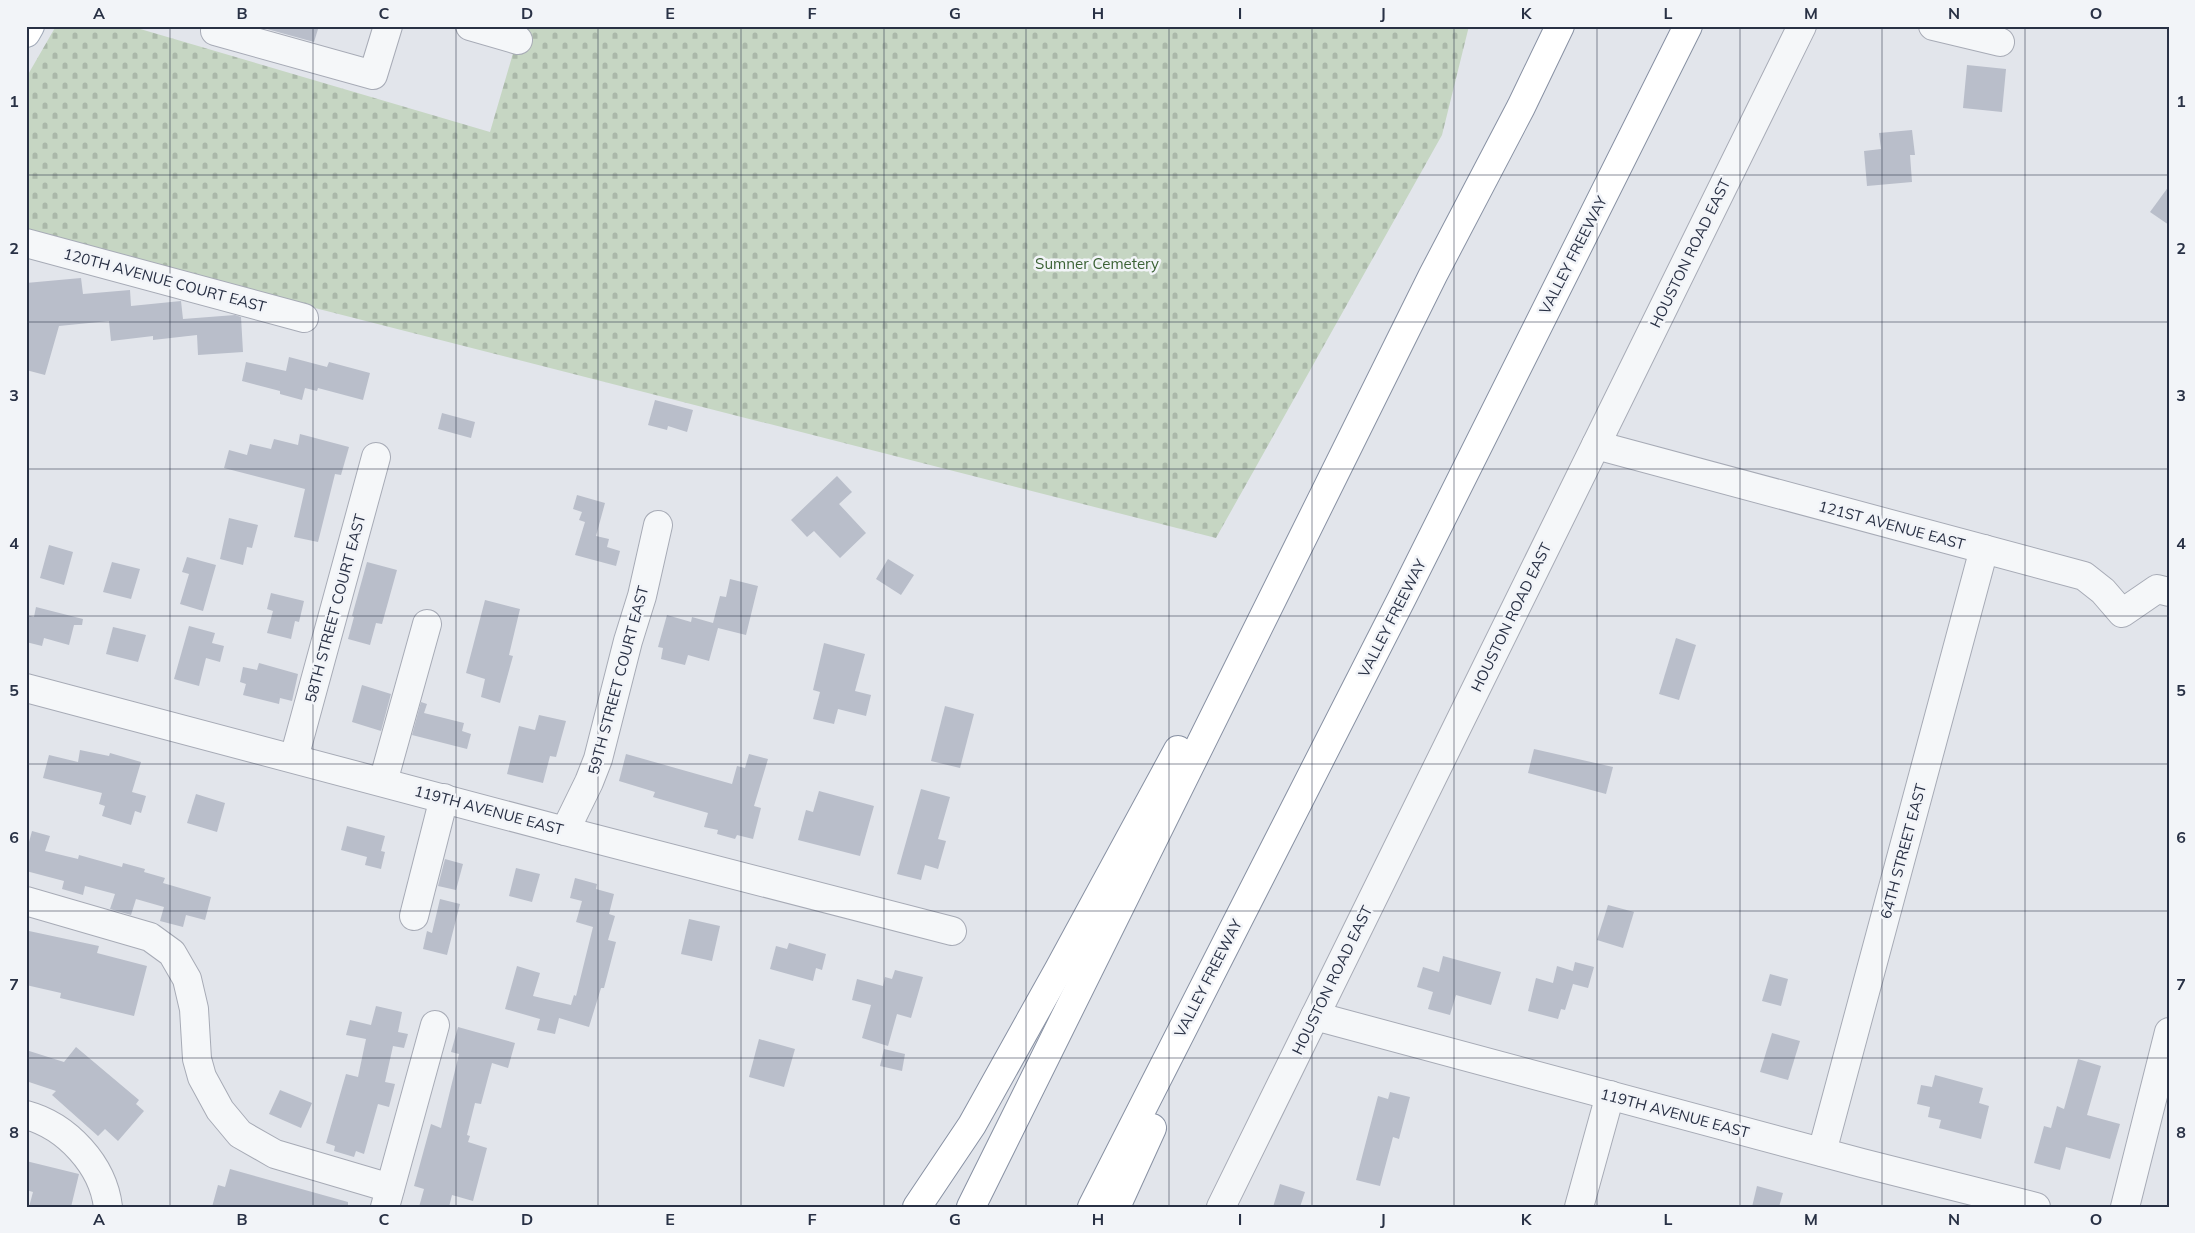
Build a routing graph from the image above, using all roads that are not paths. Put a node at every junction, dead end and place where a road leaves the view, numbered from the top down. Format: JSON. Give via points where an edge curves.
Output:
{"nodes":[{"id":1,"x":30,"y":26,"type":"edge"},
{"id":2,"x":216,"y":26,"type":"edge"},
{"id":3,"x":388,"y":26,"type":"edge"},
{"id":4,"x":470,"y":26,"type":"edge"},
{"id":5,"x":1560,"y":26,"type":"edge"},
{"id":6,"x":1688,"y":26,"type":"edge"},
{"id":7,"x":1802,"y":26,"type":"edge"},
{"id":8,"x":1933,"y":26,"type":"edge"},
{"id":9,"x":1967,"y":30,"type":"edge"},
{"id":10,"x":26,"y":33,"type":"edge"},
{"id":11,"x":518,"y":40,"type":"dead end"},
{"id":12,"x":2000,"y":42,"type":"dead end"},
{"id":13,"x":26,"y":243,"type":"edge"},
{"id":14,"x":304,"y":318,"type":"dead end"},
{"id":15,"x":1596,"y":445,"type":"junction"},
{"id":16,"x":376,"y":457,"type":"dead end"},
{"id":17,"x":658,"y":525,"type":"dead end"},
{"id":18,"x":1984,"y":549,"type":"junction"},
{"id":19,"x":1282,"y":578,"type":"junction"},
{"id":20,"x":2169,"y":592,"type":"edge"},
{"id":21,"x":427,"y":624,"type":"dead end"},
{"id":22,"x":26,"y":688,"type":"edge"},
{"id":23,"x":294,"y":758,"type":"junction"},
{"id":24,"x":383,"y":782,"type":"junction"},
{"id":25,"x":444,"y":798,"type":"junction"},
{"id":26,"x":565,"y":831,"type":"junction"},
{"id":27,"x":1271,"y":854,"type":"junction"},
{"id":28,"x":26,"y":901,"type":"edge"},
{"id":29,"x":414,"y":916,"type":"dead end"},
{"id":30,"x":952,"y":931,"type":"dead end"},
{"id":31,"x":1315,"y":1016,"type":"junction"},
{"id":32,"x":435,"y":1025,"type":"dead end"},
{"id":33,"x":2169,"y":1032,"type":"edge"},
{"id":34,"x":1610,"y":1096,"type":"junction"},
{"id":35,"x":26,"y":1115,"type":"edge"},
{"id":36,"x":1822,"y":1152,"type":"junction"},
{"id":37,"x":387,"y":1198,"type":"edge"},
{"id":38,"x":2026,"y":1206,"type":"edge"},
{"id":39,"x":108,"y":1207,"type":"edge"},
{"id":40,"x":917,"y":1207,"type":"edge"},
{"id":41,"x":971,"y":1207,"type":"edge"},
{"id":42,"x":1092,"y":1207,"type":"edge"},
{"id":43,"x":1116,"y":1207,"type":"edge"},
{"id":44,"x":1221,"y":1207,"type":"edge"},
{"id":45,"x":1579,"y":1207,"type":"edge"},
{"id":46,"x":2125,"y":1207,"type":"edge"}],
"edges":[{"from":1,"to":10,"type":"main road"},
{"from":2,"to":3,"type":"street","via":[[215,31],[373,75]]},
{"from":4,"to":11,"type":"street"},
{"from":5,"to":19,"type":"main road"},
{"from":6,"to":27,"type":"main road","name":"VALLEY FREEWAY"},
{"from":7,"to":15,"type":"street","name":"HOUSTON ROAD EAST"},
{"from":8,"to":9,"type":"street"},
{"from":9,"to":12,"type":"street"},
{"from":13,"to":14,"type":"street","name":"120TH AVENUE COURT EAST"},
{"from":15,"to":18,"type":"street","name":"121ST AVENUE EAST"},
{"from":15,"to":31,"type":"street","name":"HOUSTON ROAD EAST"},
{"from":16,"to":23,"type":"street","name":"58TH STREET COURT EAST"},
{"from":17,"to":26,"type":"street","name":"59TH STREET COURT EAST","via":[[598,760]]},
{"from":18,"to":20,"type":"street","name":"121ST AVENUE EAST","via":[[2084,576],[2103,591],[2122,613],[2158,589]]},
{"from":18,"to":36,"type":"street","name":"64TH STREET EAST"},
{"from":19,"to":40,"type":"main road","via":[[1215,683],[972,1125]]},
{"from":19,"to":41,"type":"main road"},
{"from":21,"to":24,"type":"street"},
{"from":22,"to":23,"type":"street","name":"119TH AVENUE EAST"},
{"from":23,"to":24,"type":"street","name":"119TH AVENUE EAST"},
{"from":24,"to":25,"type":"street","name":"119TH AVENUE EAST"},
{"from":25,"to":26,"type":"street","name":"119TH AVENUE EAST"},
{"from":25,"to":29,"type":"street"},
{"from":26,"to":30,"type":"street","name":"119TH AVENUE EAST"},
{"from":27,"to":42,"type":"main road","name":"VALLEY FREEWAY"},
{"from":27,"to":43,"type":"main road"},
{"from":28,"to":37,"type":"street","via":[[142,934],[172,953],[188,979],[202,1077],[220,1110],[240,1134],[275,1154]]},
{"from":31,"to":34,"type":"street","name":"119TH AVENUE EAST"},
{"from":31,"to":44,"type":"street","name":"HOUSTON ROAD EAST"},
{"from":32,"to":37,"type":"street"},
{"from":33,"to":46,"type":"street"},
{"from":34,"to":36,"type":"street","name":"119TH AVENUE EAST"},
{"from":34,"to":45,"type":"street"},
{"from":35,"to":39,"type":"street","via":[[51,1126],[78,1147],[97,1169]]},
{"from":36,"to":38,"type":"street","name":"119TH AVENUE EAST"}]}
